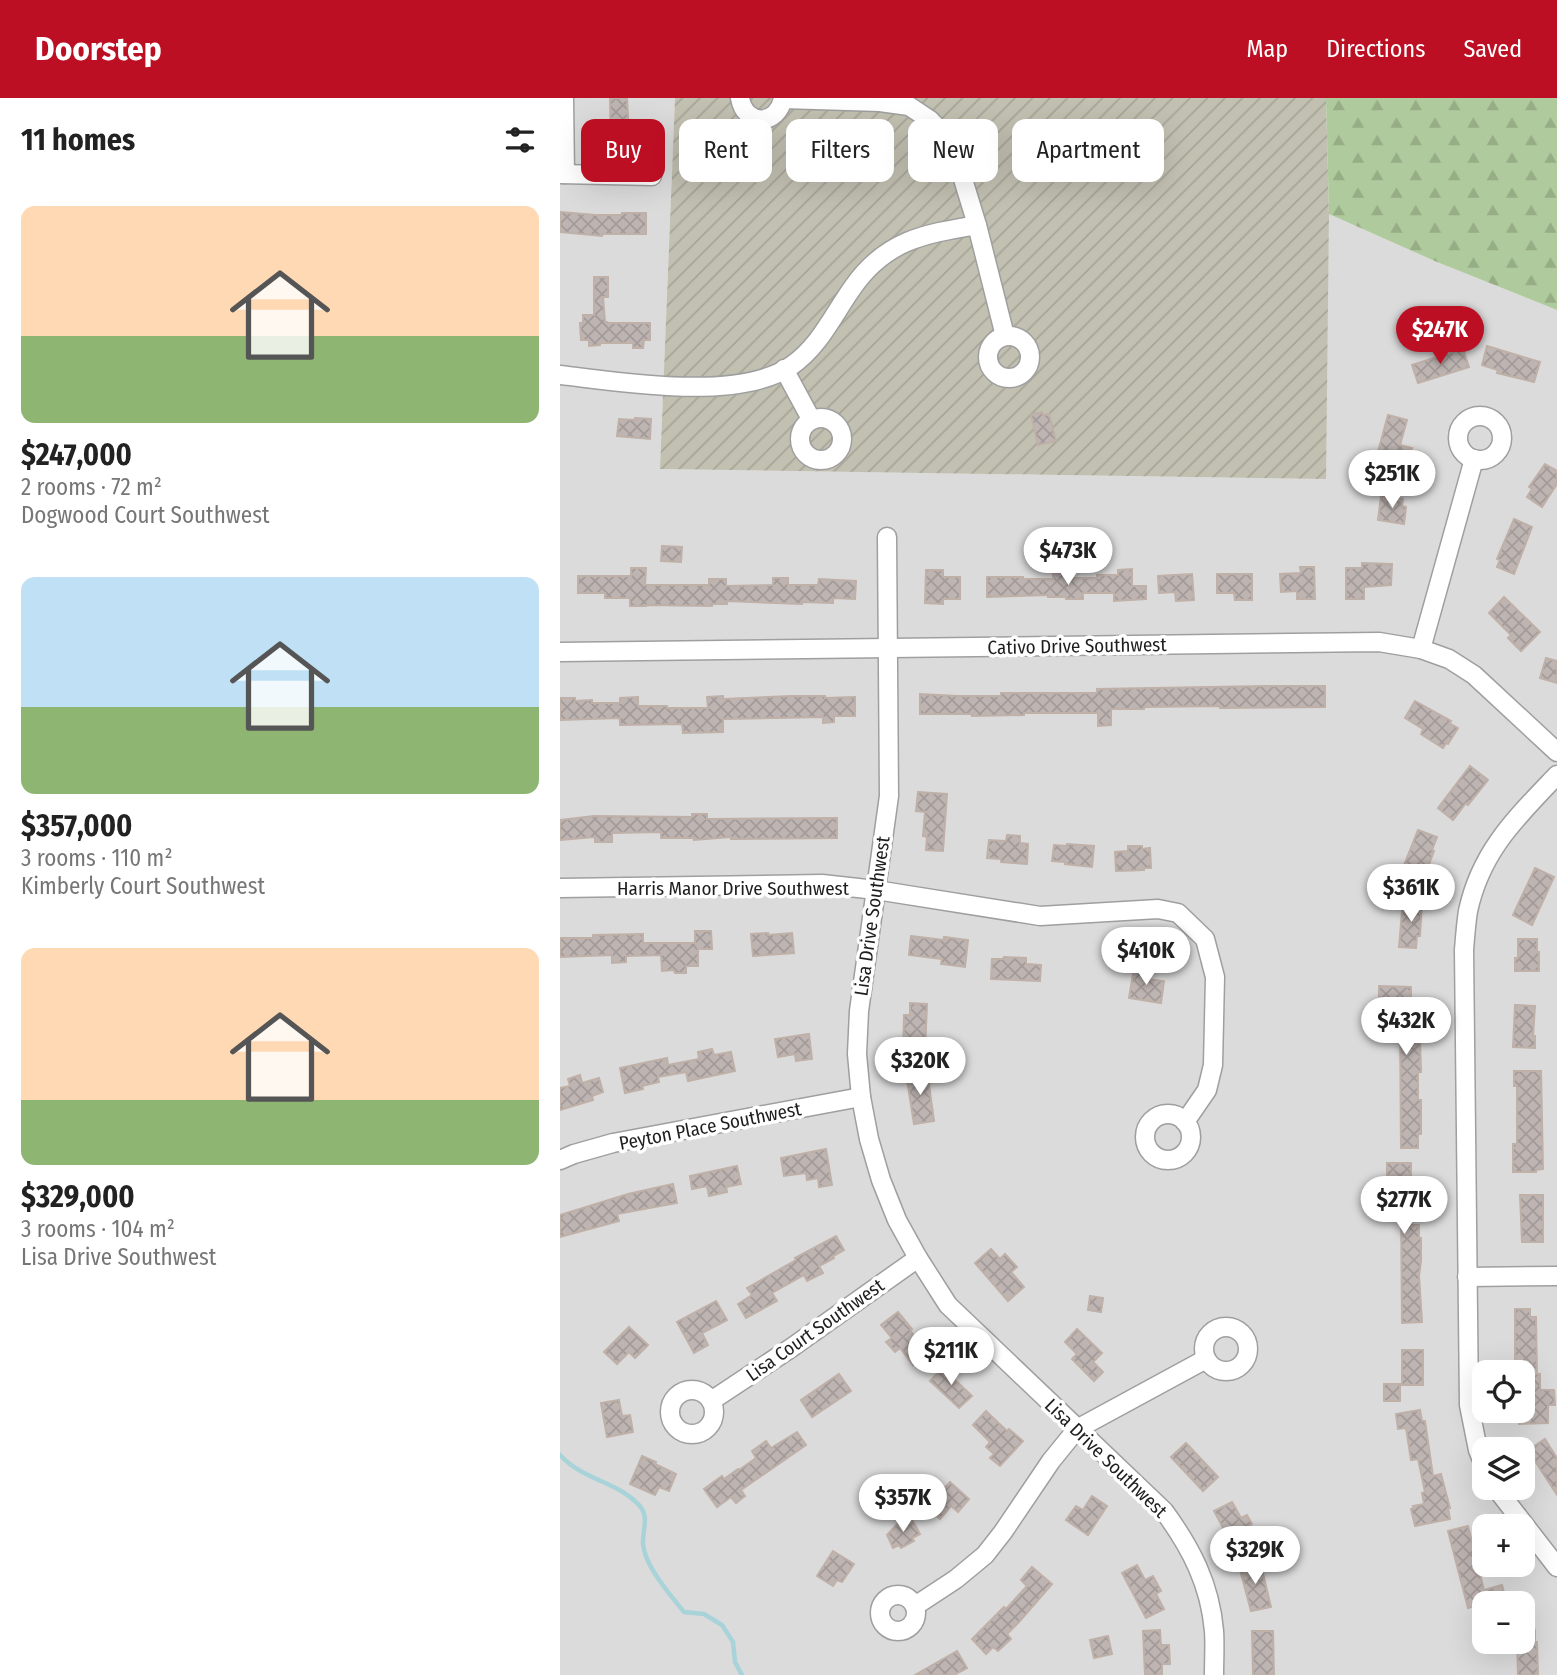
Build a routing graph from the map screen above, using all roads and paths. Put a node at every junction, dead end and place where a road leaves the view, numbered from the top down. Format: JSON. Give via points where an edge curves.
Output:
{"nodes":[{"id":1,"x":564,"y":98,"type":"edge"},
{"id":2,"x":740,"y":98,"type":"edge"},
{"id":3,"x":783,"y":99,"type":"edge"},
{"id":4,"x":567,"y":174,"type":"edge"},
{"id":5,"x":976,"y":225,"type":"junction"},
{"id":6,"x":1005,"y":336,"type":"dead end"},
{"id":7,"x":784,"y":369,"type":"junction"},
{"id":8,"x":560,"y":375,"type":"edge"},
{"id":9,"x":811,"y":419,"type":"dead end"},
{"id":10,"x":1474,"y":459,"type":"dead end"},
{"id":11,"x":887,"y":537,"type":"dead end"},
{"id":12,"x":888,"y":648,"type":"junction"},
{"id":13,"x":1421,"y":649,"type":"junction"},
{"id":14,"x":560,"y":652,"type":"edge"},
{"id":15,"x":1557,"y":752,"type":"edge"},
{"id":16,"x":1557,"y":775,"type":"edge"},
{"id":17,"x":560,"y":888,"type":"edge"},
{"id":18,"x":876,"y":890,"type":"junction"},
{"id":19,"x":861,"y":1097,"type":"junction"},
{"id":20,"x":1185,"y":1122,"type":"dead end"},
{"id":21,"x":560,"y":1160,"type":"edge"},
{"id":22,"x":918,"y":1258,"type":"junction"},
{"id":23,"x":1557,"y":1276,"type":"edge"},
{"id":24,"x":1467,"y":1277,"type":"junction"},
{"id":25,"x":1206,"y":1359,"type":"dead end"},
{"id":26,"x":711,"y":1401,"type":"dead end"},
{"id":27,"x":1077,"y":1429,"type":"junction"},
{"id":28,"x":1475,"y":1437,"type":"edge"},
{"id":29,"x":1505,"y":1500,"type":"edge"},
{"id":30,"x":1557,"y":1567,"type":"edge"},
{"id":31,"x":915,"y":1606,"type":"dead end"},
{"id":32,"x":1214,"y":1675,"type":"edge"}],
"edges":[{"from":1,"to":4,"type":"street"},
{"from":2,"to":3,"type":"street","via":[[748,115],[760,119],[778,112]]},
{"from":3,"to":5,"type":"street","via":[[880,102],[909,107],[930,120],[952,143]]},
{"from":5,"to":6,"type":"street"},
{"from":5,"to":7,"type":"street","via":[[930,233],[896,246],[870,265],[817,342]]},
{"from":7,"to":8,"type":"street","via":[[744,384],[704,386]]},
{"from":7,"to":9,"type":"street"},
{"from":10,"to":13,"type":"street"},
{"from":11,"to":12,"type":"street","name":"Lisa Drive Southwest"},
{"from":12,"to":13,"type":"street","name":"Cativo Drive Southwest","via":[[1378,642]]},
{"from":12,"to":14,"type":"street","name":"Cativo Drive Southwest"},
{"from":12,"to":18,"type":"street","name":"Lisa Drive Southwest","via":[[889,796]]},
{"from":13,"to":15,"type":"street","name":"Cativo Drive Southwest","via":[[1474,675]]},
{"from":16,"to":24,"type":"street","via":[[1498,841],[1468,912],[1464,950]]},
{"from":17,"to":18,"type":"street","name":"Harris Manor Drive Southwest","via":[[822,884]]},
{"from":18,"to":19,"type":"street","name":"Lisa Drive Southwest","via":[[859,1011]]},
{"from":18,"to":20,"type":"street","name":"Harris Manor Drive Southwest","via":[[1040,916],[1157,909],[1178,913],[1205,939],[1215,977],[1213,1065],[1207,1090]]},
{"from":19,"to":21,"type":"street","name":"Peyton Place Southwest","via":[[613,1143]]},
{"from":19,"to":22,"type":"street","name":"Lisa Drive Southwest","via":[[881,1180]]},
{"from":22,"to":26,"type":"street","name":"Lisa Court Southwest"},
{"from":22,"to":27,"type":"street","name":"Lisa Drive Southwest","via":[[948,1305]]},
{"from":23,"to":24,"type":"street"},
{"from":24,"to":28,"type":"street","via":[[1469,1405]]},
{"from":25,"to":27,"type":"street"},
{"from":27,"to":31,"type":"street","via":[[985,1555]]},
{"from":27,"to":32,"type":"street","name":"Lisa Drive Southwest","via":[[1164,1511],[1183,1537],[1209,1597]]},
{"from":29,"to":30,"type":"street"}]}
